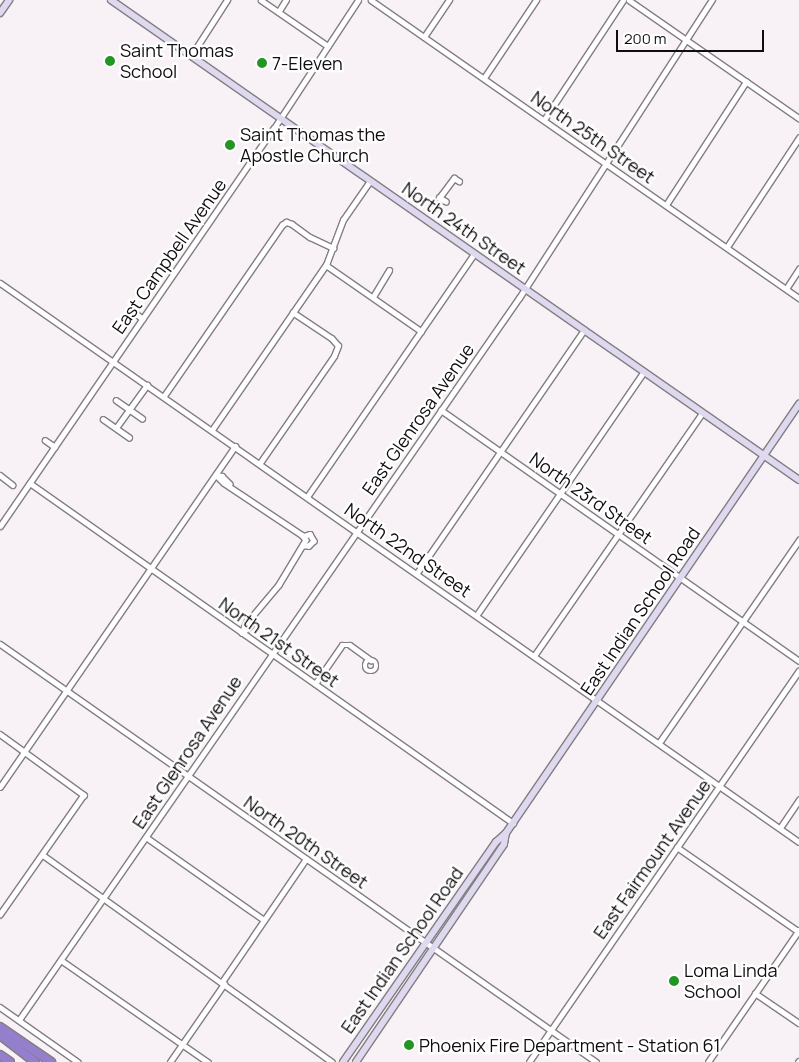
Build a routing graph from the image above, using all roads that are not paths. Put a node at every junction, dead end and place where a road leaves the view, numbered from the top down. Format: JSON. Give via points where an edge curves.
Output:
{"nodes":[{"id":1,"x":9,"y":0,"type":"edge"},
{"id":2,"x":111,"y":0,"type":"edge"},
{"id":3,"x":227,"y":0,"type":"edge"},
{"id":4,"x":262,"y":0,"type":"edge"},
{"id":5,"x":286,"y":0,"type":"edge"},
{"id":6,"x":358,"y":0,"type":"edge"},
{"id":7,"x":371,"y":0,"type":"edge"},
{"id":8,"x":449,"y":0,"type":"edge"},
{"id":9,"x":536,"y":0,"type":"edge"},
{"id":10,"x":623,"y":0,"type":"edge"},
{"id":11,"x":629,"y":0,"type":"edge"},
{"id":12,"x":712,"y":0,"type":"edge"},
{"id":13,"x":279,"y":12,"type":"junction"},
{"id":14,"x":0,"y":14,"type":"edge"},
{"id":15,"x":424,"y":37,"type":"junction"},
{"id":16,"x":686,"y":40,"type":"junction"},
{"id":17,"x":328,"y":46,"type":"junction"},
{"id":18,"x":191,"y":56,"type":"junction"},
{"id":19,"x":484,"y":78,"type":"junction"},
{"id":20,"x":746,"y":82,"type":"junction"},
{"id":21,"x":280,"y":118,"type":"junction"},
{"id":22,"x":799,"y":118,"type":"edge"},
{"id":23,"x":544,"y":120,"type":"junction"},
{"id":24,"x":799,"y":138,"type":"edge"},
{"id":25,"x":605,"y":163,"type":"junction"},
{"id":26,"x":370,"y":181,"type":"junction"},
{"id":27,"x":459,"y":181,"type":"dead end"},
{"id":28,"x":446,"y":202,"type":"dead end"},
{"id":29,"x":666,"y":205,"type":"junction"},
{"id":30,"x":727,"y":247,"type":"junction"},
{"id":31,"x":334,"y":248,"type":"junction"},
{"id":32,"x":474,"y":254,"type":"junction"},
{"id":33,"x":326,"y":265,"type":"junction"},
{"id":34,"x":799,"y":269,"type":"edge"},
{"id":35,"x":389,"y":270,"type":"dead end"},
{"id":36,"x":0,"y":283,"type":"edge"},
{"id":37,"x":525,"y":289,"type":"junction"},
{"id":38,"x":786,"y":289,"type":"junction"},
{"id":39,"x":373,"y":297,"type":"junction"},
{"id":40,"x":799,"y":298,"type":"edge"},
{"id":41,"x":134,"y":312,"type":"dead end"},
{"id":42,"x":293,"y":313,"type":"junction"},
{"id":43,"x":143,"y":319,"type":"junction"},
{"id":44,"x":584,"y":330,"type":"junction"},
{"id":45,"x":421,"y":332,"type":"junction"},
{"id":46,"x":114,"y":362,"type":"junction"},
{"id":47,"x":644,"y":372,"type":"junction"},
{"id":48,"x":147,"y":385,"type":"junction"},
{"id":49,"x":164,"y":396,"type":"junction"},
{"id":50,"x":116,"y":400,"type":"dead end"},
{"id":51,"x":799,"y":404,"type":"edge"},
{"id":52,"x":129,"y":410,"type":"junction"},
{"id":53,"x":441,"y":410,"type":"junction"},
{"id":54,"x":702,"y":413,"type":"junction"},
{"id":55,"x":142,"y":418,"type":"dead end"},
{"id":56,"x":103,"y":419,"type":"dead end"},
{"id":57,"x":116,"y":428,"type":"junction"},
{"id":58,"x":212,"y":430,"type":"junction"},
{"id":59,"x":129,"y":437,"type":"dead end"},
{"id":60,"x":45,"y":440,"type":"dead end"},
{"id":61,"x":235,"y":446,"type":"junction"},
{"id":62,"x":55,"y":447,"type":"junction"},
{"id":63,"x":500,"y":452,"type":"junction"},
{"id":64,"x":764,"y":456,"type":"junction"},
{"id":65,"x":260,"y":463,"type":"junction"},
{"id":66,"x":216,"y":474,"type":"junction"},
{"id":67,"x":0,"y":475,"type":"edge"},
{"id":68,"x":799,"y":480,"type":"edge"},
{"id":69,"x":30,"y":483,"type":"junction"},
{"id":70,"x":12,"y":484,"type":"dead end"},
{"id":71,"x":560,"y":494,"type":"junction"},
{"id":72,"x":307,"y":497,"type":"junction"},
{"id":73,"x":0,"y":526,"type":"edge"},
{"id":74,"x":357,"y":531,"type":"junction"},
{"id":75,"x":618,"y":534,"type":"junction"},
{"id":76,"x":304,"y":536,"type":"junction"},
{"id":77,"x":799,"y":540,"type":"edge"},
{"id":78,"x":304,"y":546,"type":"junction"},
{"id":79,"x":151,"y":569,"type":"junction"},
{"id":80,"x":417,"y":573,"type":"junction"},
{"id":81,"x":681,"y":577,"type":"junction"},
{"id":82,"x":476,"y":616,"type":"junction"},
{"id":83,"x":743,"y":621,"type":"junction"},
{"id":84,"x":242,"y":632,"type":"junction"},
{"id":85,"x":0,"y":644,"type":"edge"},
{"id":86,"x":271,"y":653,"type":"junction"},
{"id":87,"x":534,"y":656,"type":"junction"},
{"id":88,"x":371,"y":660,"type":"dead end"},
{"id":89,"x":799,"y":661,"type":"edge"},
{"id":90,"x":799,"y":671,"type":"edge"},
{"id":91,"x":315,"y":684,"type":"junction"},
{"id":92,"x":67,"y":690,"type":"junction"},
{"id":93,"x":597,"y":700,"type":"junction"},
{"id":94,"x":0,"y":734,"type":"edge"},
{"id":95,"x":659,"y":743,"type":"junction"},
{"id":96,"x":25,"y":752,"type":"junction"},
{"id":97,"x":188,"y":776,"type":"junction"},
{"id":98,"x":719,"y":786,"type":"junction"},
{"id":99,"x":0,"y":787,"type":"edge"},
{"id":100,"x":799,"y":800,"type":"edge"},
{"id":101,"x":513,"y":823,"type":"junction"},
{"id":102,"x":780,"y":828,"type":"junction"},
{"id":103,"x":506,"y":833,"type":"junction"},
{"id":104,"x":146,"y":837,"type":"junction"},
{"id":105,"x":799,"y":842,"type":"edge"},
{"id":106,"x":677,"y":847,"type":"junction"},
{"id":107,"x":43,"y":855,"type":"junction"},
{"id":108,"x":306,"y":859,"type":"junction"},
{"id":109,"x":104,"y":898,"type":"junction"},
{"id":110,"x":0,"y":915,"type":"edge"},
{"id":111,"x":264,"y":920,"type":"junction"},
{"id":112,"x":799,"y":931,"type":"edge"},
{"id":113,"x":426,"y":943,"type":"junction"},
{"id":114,"x":434,"y":949,"type":"junction"},
{"id":115,"x":61,"y":960,"type":"junction"},
{"id":116,"x":223,"y":983,"type":"junction"},
{"id":117,"x":755,"y":993,"type":"junction"},
{"id":118,"x":0,"y":1007,"type":"edge"},
{"id":119,"x":19,"y":1020,"type":"junction"},
{"id":120,"x":799,"y":1023,"type":"edge"},
{"id":121,"x":0,"y":1027,"type":"edge"},
{"id":122,"x":551,"y":1031,"type":"junction"},
{"id":123,"x":0,"y":1035,"type":"edge"},
{"id":124,"x":182,"y":1044,"type":"junction"},
{"id":125,"x":0,"y":1055,"type":"edge"},
{"id":126,"x":10,"y":1062,"type":"edge"},
{"id":127,"x":35,"y":1062,"type":"edge"},
{"id":128,"x":51,"y":1062,"type":"edge"},
{"id":129,"x":78,"y":1062,"type":"edge"},
{"id":130,"x":170,"y":1062,"type":"edge"},
{"id":131,"x":208,"y":1062,"type":"edge"},
{"id":132,"x":332,"y":1062,"type":"edge"},
{"id":133,"x":343,"y":1062,"type":"edge"},
{"id":134,"x":356,"y":1062,"type":"edge"},
{"id":135,"x":529,"y":1062,"type":"edge"},
{"id":136,"x":596,"y":1062,"type":"edge"},
{"id":137,"x":708,"y":1062,"type":"edge"}],
"edges":[{"from":1,"to":14,"type":"main road"},
{"from":2,"to":18,"type":"main road","name":"North 24th Street"},
{"from":3,"to":18,"type":"street"},
{"from":4,"to":13,"type":"street"},
{"from":5,"to":13,"type":"street"},
{"from":6,"to":17,"type":"street","name":"East Campbell Avenue"},
{"from":7,"to":15,"type":"street","name":"North 25th Street"},
{"from":8,"to":15,"type":"street"},
{"from":9,"to":19,"type":"street"},
{"from":10,"to":23,"type":"street"},
{"from":11,"to":16,"type":"street"},
{"from":12,"to":16,"type":"street","name":"East Glenrosa Avenue"},
{"from":13,"to":17,"type":"street"},
{"from":15,"to":19,"type":"street","name":"North 25th Street"},
{"from":16,"to":20,"type":"street"},
{"from":16,"to":25,"type":"street","name":"East Glenrosa Avenue"},
{"from":17,"to":21,"type":"street","name":"East Campbell Avenue"},
{"from":18,"to":21,"type":"main road","name":"North 24th Street"},
{"from":19,"to":23,"type":"street","name":"North 25th Street"},
{"from":20,"to":22,"type":"street"},
{"from":20,"to":29,"type":"street"},
{"from":21,"to":26,"type":"main road","name":"North 24th Street"},
{"from":21,"to":43,"type":"street","name":"East Campbell Avenue"},
{"from":23,"to":25,"type":"street","name":"North 25th Street"},
{"from":24,"to":30,"type":"street"},
{"from":25,"to":29,"type":"street","name":"North 25th Street"},
{"from":25,"to":37,"type":"street","name":"East Glenrosa Avenue"},
{"from":26,"to":31,"type":"street","via":[[343,220]]},
{"from":26,"to":32,"type":"main road","name":"North 24th Street"},
{"from":27,"to":28,"type":"street","via":[[454,178],[439,198]]},
{"from":29,"to":30,"type":"street","name":"North 25th Street"},
{"from":30,"to":38,"type":"street","name":"North 25th Street"},
{"from":31,"to":33,"type":"street"},
{"from":31,"to":49,"type":"street","via":[[286,222]]},
{"from":32,"to":37,"type":"main road","name":"North 24th Street"},
{"from":32,"to":45,"type":"street"},
{"from":33,"to":39,"type":"street"},
{"from":33,"to":42,"type":"street"},
{"from":34,"to":38,"type":"street"},
{"from":35,"to":39,"type":"street"},
{"from":36,"to":46,"type":"street","name":"North 22nd Street"},
{"from":37,"to":44,"type":"main road","name":"North 24th Street"},
{"from":37,"to":53,"type":"street","name":"East Glenrosa Avenue"},
{"from":38,"to":40,"type":"street","name":"North 25th Street"},
{"from":39,"to":45,"type":"street"},
{"from":41,"to":43,"type":"street"},
{"from":42,"to":58,"type":"street"},
{"from":42,"to":65,"type":"street","via":[[338,346]]},
{"from":43,"to":46,"type":"street","name":"East Campbell Avenue"},
{"from":44,"to":47,"type":"main road","name":"North 24th Street"},
{"from":44,"to":63,"type":"street"},
{"from":45,"to":72,"type":"street"},
{"from":46,"to":48,"type":"street","name":"North 22nd Street"},
{"from":46,"to":62,"type":"street","name":"East Campbell Avenue"},
{"from":47,"to":54,"type":"main road","name":"North 24th Street"},
{"from":47,"to":71,"type":"street"},
{"from":48,"to":49,"type":"street","name":"North 22nd Street"},
{"from":48,"to":52,"type":"street"},
{"from":49,"to":58,"type":"street","name":"North 22nd Street"},
{"from":50,"to":52,"type":"street"},
{"from":51,"to":64,"type":"main road","name":"East Indian School Road"},
{"from":52,"to":55,"type":"street"},
{"from":52,"to":57,"type":"street"},
{"from":53,"to":63,"type":"street","name":"North 23rd Street"},
{"from":53,"to":74,"type":"street","name":"East Glenrosa Avenue"},
{"from":54,"to":64,"type":"main road","name":"North 24th Street"},
{"from":54,"to":75,"type":"street"},
{"from":56,"to":57,"type":"street"},
{"from":57,"to":59,"type":"street"},
{"from":58,"to":61,"type":"street","name":"North 22nd Street"},
{"from":60,"to":62,"type":"street"},
{"from":61,"to":65,"type":"street","name":"North 22nd Street"},
{"from":61,"to":66,"type":"street"},
{"from":62,"to":69,"type":"street","name":"East Campbell Avenue"},
{"from":63,"to":71,"type":"street","name":"North 23rd Street"},
{"from":63,"to":80,"type":"street"},
{"from":64,"to":68,"type":"main road","name":"North 24th Street"},
{"from":64,"to":81,"type":"main road","name":"East Indian School Road"},
{"from":65,"to":72,"type":"street","name":"North 22nd Street"},
{"from":66,"to":76,"type":"street"},
{"from":66,"to":79,"type":"street"},
{"from":67,"to":70,"type":"street"},
{"from":69,"to":73,"type":"street","name":"East Campbell Avenue"},
{"from":69,"to":79,"type":"street","name":"North 21st Street"},
{"from":71,"to":75,"type":"street","name":"North 23rd Street"},
{"from":71,"to":82,"type":"street"},
{"from":72,"to":74,"type":"street","name":"North 22nd Street"},
{"from":74,"to":80,"type":"street","name":"North 22nd Street"},
{"from":74,"to":86,"type":"street","name":"East Glenrosa Avenue"},
{"from":75,"to":81,"type":"street","name":"North 23rd Street"},
{"from":75,"to":87,"type":"street"},
{"from":76,"to":78,"type":"street"},
{"from":76,"to":78,"type":"street","via":[[310,534],[314,541]]},
{"from":77,"to":83,"type":"street"},
{"from":78,"to":84,"type":"street","via":[[279,585],[243,626]]},
{"from":79,"to":84,"type":"street","name":"North 21st Street"},
{"from":79,"to":92,"type":"street"},
{"from":80,"to":82,"type":"street","name":"North 22nd Street"},
{"from":81,"to":83,"type":"street","name":"North 23rd Street"},
{"from":81,"to":93,"type":"main road","name":"East Indian School Road"},
{"from":82,"to":87,"type":"street","name":"North 22nd Street"},
{"from":83,"to":89,"type":"street","name":"North 23rd Street"},
{"from":83,"to":95,"type":"street"},
{"from":84,"to":86,"type":"street","name":"North 21st Street"},
{"from":85,"to":92,"type":"street","name":"North 20th Street"},
{"from":86,"to":91,"type":"street","name":"North 21st Street"},
{"from":86,"to":97,"type":"street","name":"East Glenrosa Avenue"},
{"from":87,"to":93,"type":"street","name":"North 22nd Street"},
{"from":88,"to":91,"type":"street","via":[[350,645],[342,645]]},
{"from":90,"to":98,"type":"street","name":"East Fairmount Avenue"},
{"from":91,"to":101,"type":"street","name":"North 21st Street"},
{"from":92,"to":96,"type":"street"},
{"from":92,"to":97,"type":"street","name":"North 20th Street"},
{"from":93,"to":95,"type":"street","name":"North 22nd Street"},
{"from":93,"to":101,"type":"main road","name":"East Indian School Road"},
{"from":94,"to":96,"type":"street"},
{"from":95,"to":98,"type":"street","name":"North 22nd Street"},
{"from":96,"to":99,"type":"street"},
{"from":96,"to":107,"type":"street","via":[[84,795]]},
{"from":97,"to":104,"type":"street","name":"East Glenrosa Avenue"},
{"from":97,"to":108,"type":"street","name":"North 20th Street"},
{"from":98,"to":102,"type":"street","name":"North 22nd Street"},
{"from":98,"to":106,"type":"street","name":"East Fairmount Avenue"},
{"from":100,"to":102,"type":"street"},
{"from":101,"to":103,"type":"main road","name":"East Indian School Road"},
{"from":102,"to":105,"type":"street","name":"North 22nd Street"},
{"from":103,"to":113,"type":"main road","name":"East Indian School Road","via":[[496,842]]},
{"from":103,"to":114,"type":"main road","name":"East Indian School Road","via":[[504,844]]},
{"from":104,"to":109,"type":"street","name":"East Glenrosa Avenue"},
{"from":104,"to":111,"type":"street"},
{"from":106,"to":112,"type":"street"},
{"from":106,"to":122,"type":"street","name":"East Fairmount Avenue"},
{"from":107,"to":109,"type":"street"},
{"from":107,"to":110,"type":"street"},
{"from":108,"to":111,"type":"street"},
{"from":108,"to":113,"type":"street","name":"North 20th Street"},
{"from":109,"to":115,"type":"street","name":"East Glenrosa Avenue"},
{"from":109,"to":116,"type":"street"},
{"from":111,"to":116,"type":"street"},
{"from":112,"to":117,"type":"street"},
{"from":113,"to":114,"type":"street","name":"North 20th Street"},
{"from":113,"to":133,"type":"main road","name":"East Indian School Road"},
{"from":114,"to":122,"type":"street","name":"North 20th Street"},
{"from":114,"to":134,"type":"main road","name":"East Indian School Road"},
{"from":115,"to":119,"type":"street","name":"East Glenrosa Avenue"},
{"from":115,"to":124,"type":"street"},
{"from":116,"to":124,"type":"street"},
{"from":116,"to":132,"type":"street"},
{"from":117,"to":120,"type":"street"},
{"from":117,"to":137,"type":"street"},
{"from":118,"to":119,"type":"street"},
{"from":119,"to":129,"type":"street"},
{"from":121,"to":128,"type":"highway"},
{"from":122,"to":135,"type":"street","name":"East Fairmount Avenue"},
{"from":122,"to":136,"type":"street","name":"North 20th Street"},
{"from":123,"to":127,"type":"highway"},
{"from":124,"to":130,"type":"street"},
{"from":124,"to":131,"type":"street"},
{"from":125,"to":126,"type":"highway"}]}
